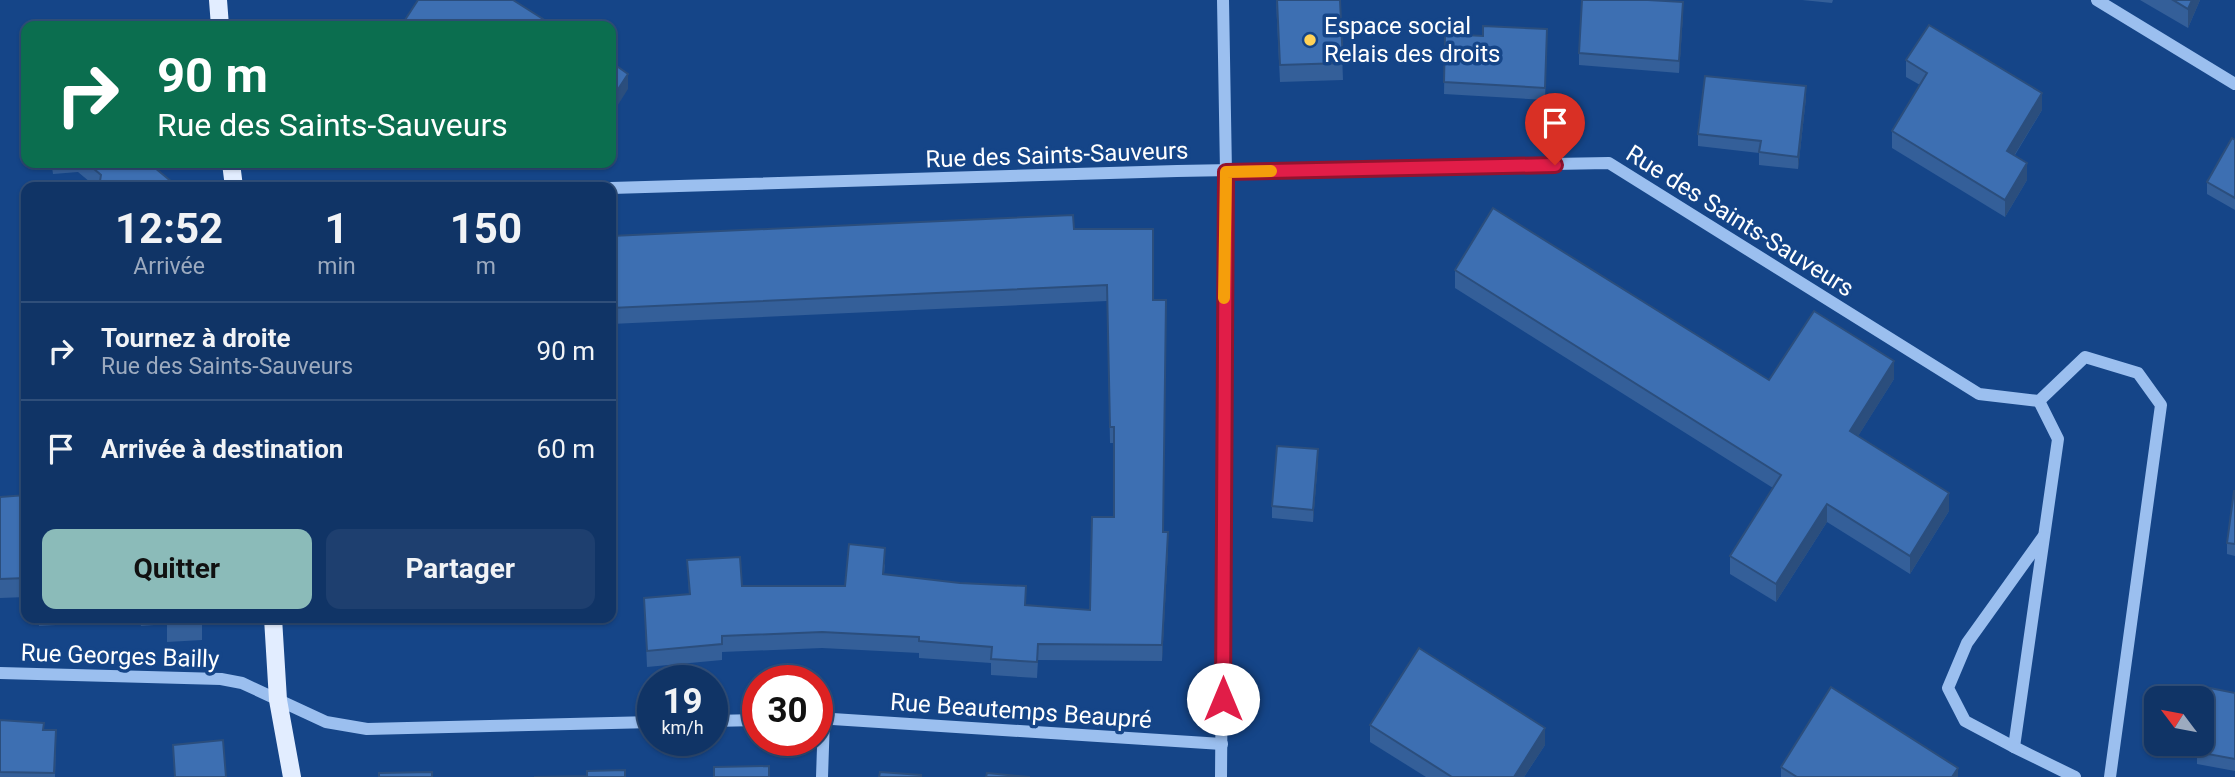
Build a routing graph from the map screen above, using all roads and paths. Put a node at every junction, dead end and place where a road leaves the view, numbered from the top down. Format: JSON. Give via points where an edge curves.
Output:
{"nodes":[{"id":1,"x":218,"y":0,"type":"edge"},
{"id":2,"x":1223,"y":0,"type":"edge"},
{"id":3,"x":2097,"y":0,"type":"edge"},
{"id":4,"x":220,"y":21,"type":"edge"},
{"id":5,"x":2235,"y":84,"type":"edge"},
{"id":6,"x":1226,"y":172,"type":"junction"},
{"id":7,"x":616,"y":188,"type":"edge"},
{"id":8,"x":2039,"y":401,"type":"junction"},
{"id":9,"x":2045,"y":534,"type":"junction"},
{"id":10,"x":273,"y":623,"type":"edge"},
{"id":11,"x":0,"y":673,"type":"edge"},
{"id":12,"x":278,"y":699,"type":"junction"},
{"id":13,"x":833,"y":719,"type":"edge"},
{"id":14,"x":637,"y":722,"type":"edge"},
{"id":15,"x":1222,"y":744,"type":"junction"},
{"id":16,"x":2014,"y":747,"type":"junction"},
{"id":17,"x":822,"y":756,"type":"edge"},
{"id":18,"x":292,"y":777,"type":"edge"},
{"id":19,"x":822,"y":777,"type":"edge"},
{"id":20,"x":1221,"y":777,"type":"edge"},
{"id":21,"x":2075,"y":777,"type":"edge"},
{"id":22,"x":2110,"y":777,"type":"edge"}],
"edges":[{"from":1,"to":4,"type":"main road"},
{"from":2,"to":6,"type":"street"},
{"from":3,"to":5,"type":"street"},
{"from":6,"to":7,"type":"street","name":"Rue des Saints-Sauveurs"},
{"from":6,"to":8,"type":"street","name":"Rue des Saints-Sauveurs","via":[[1609,163],[1979,394]]},
{"from":6,"to":15,"type":"street"},
{"from":8,"to":9,"type":"street","via":[[2058,439]]},
{"from":8,"to":22,"type":"street","via":[[2085,357],[2138,373],[2161,405]]},
{"from":9,"to":16,"type":"street"},
{"from":9,"to":16,"type":"street","via":[[1967,643],[1948,688],[1965,721]]},
{"from":10,"to":12,"type":"main road"},
{"from":11,"to":12,"type":"street","name":"Rue Georges Bailly","via":[[221,679]]},
{"from":12,"to":14,"type":"street","via":[[326,722],[367,729]]},
{"from":12,"to":18,"type":"main road"},
{"from":13,"to":15,"type":"street","name":"Rue Beautemps Beaupré"},
{"from":15,"to":20,"type":"street"},
{"from":16,"to":21,"type":"street"},
{"from":17,"to":19,"type":"street"}]}
